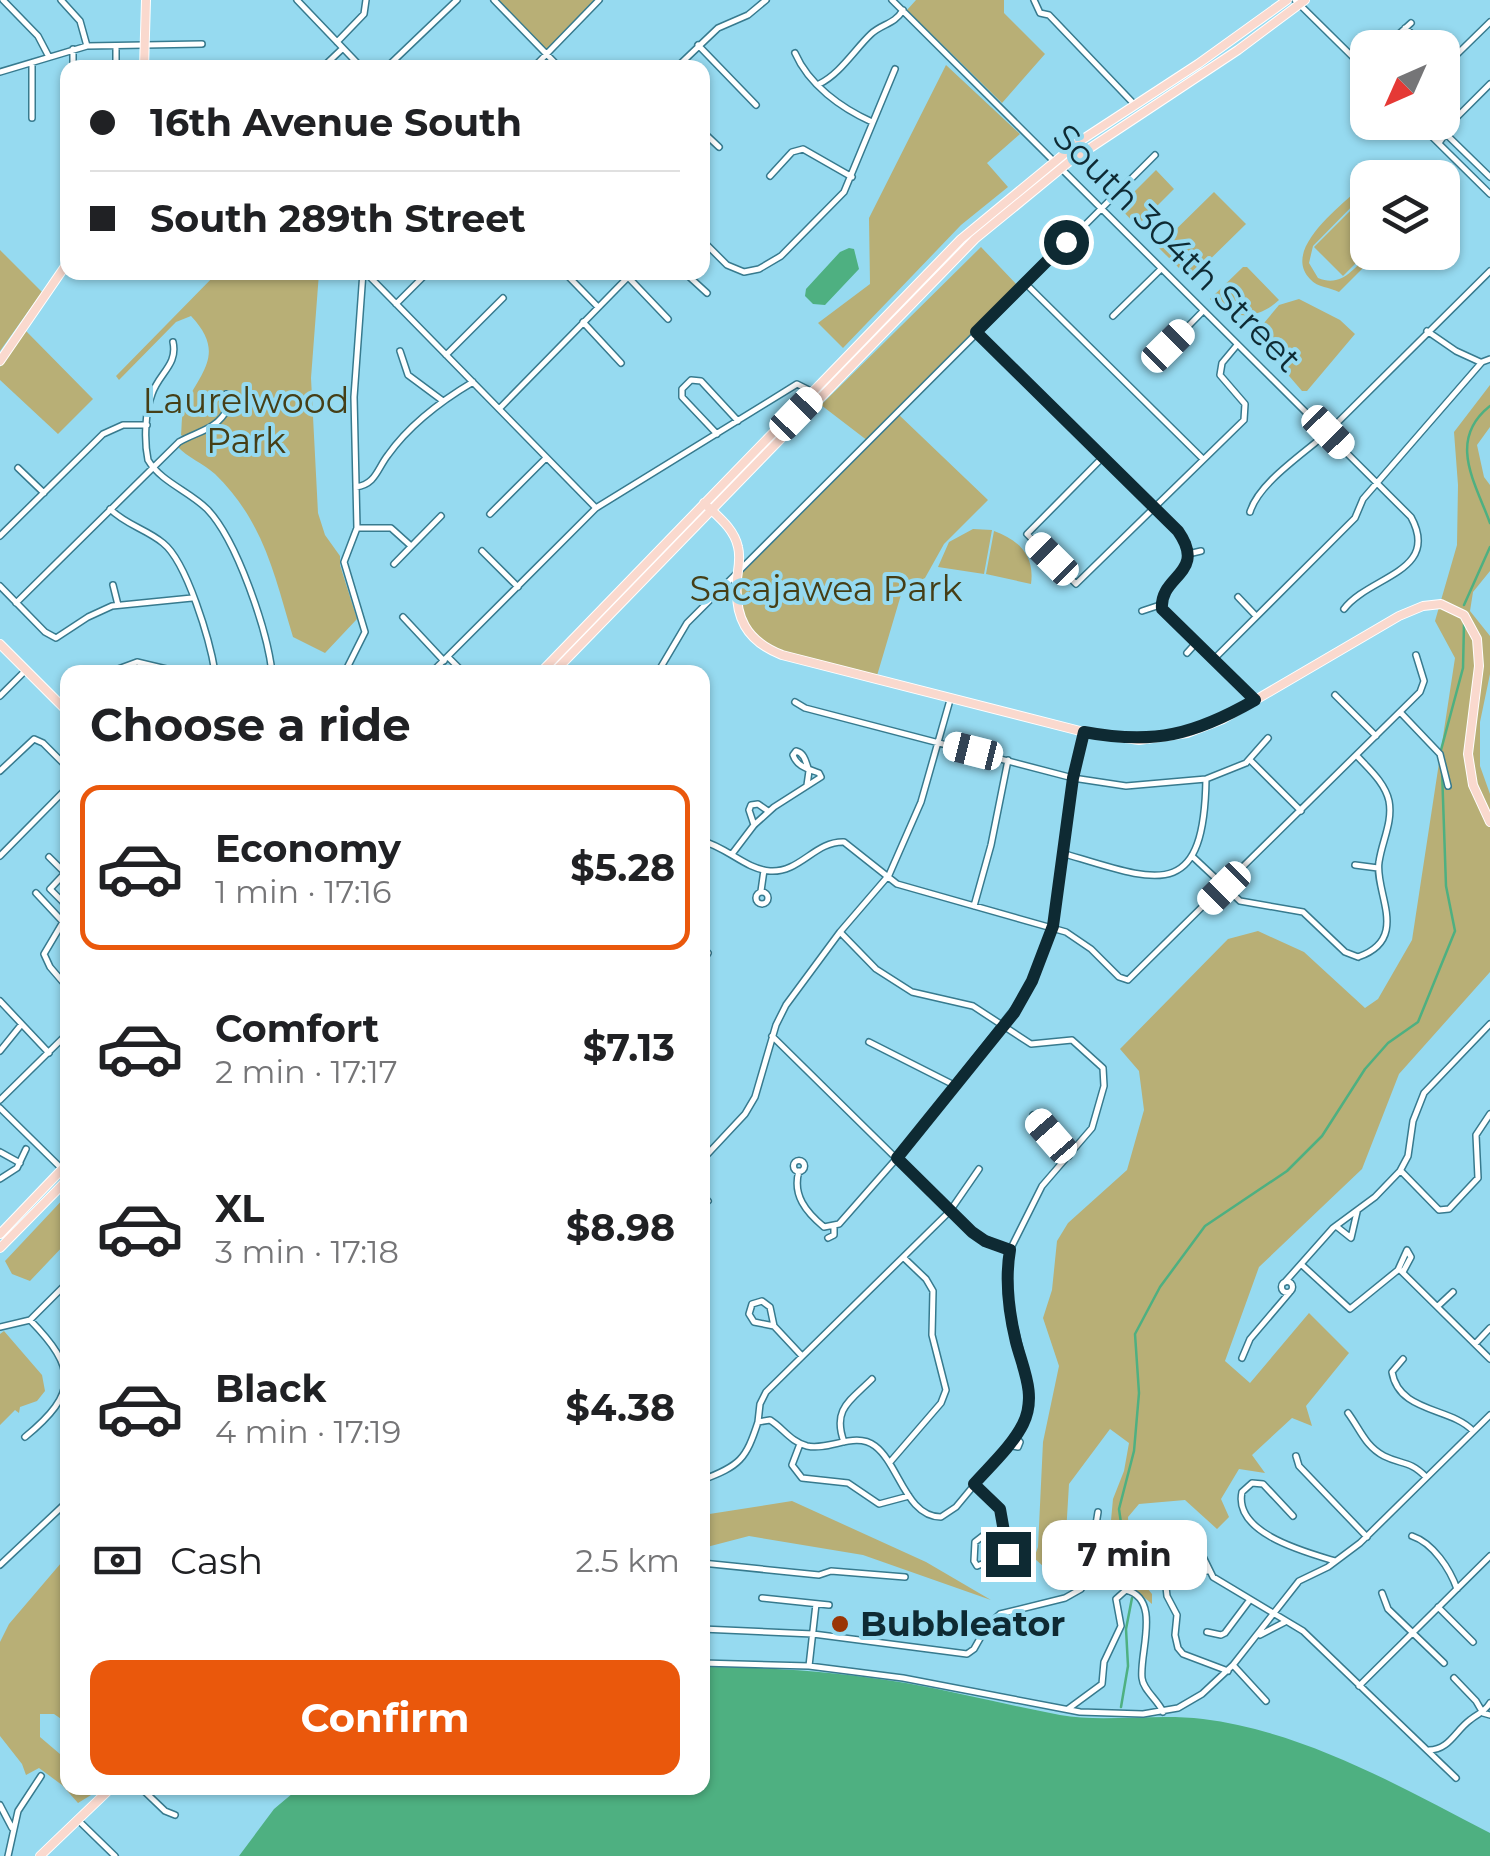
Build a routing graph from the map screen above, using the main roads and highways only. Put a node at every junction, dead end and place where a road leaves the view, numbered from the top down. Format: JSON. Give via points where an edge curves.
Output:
{"nodes":[{"id":1,"x":146,"y":0,"type":"edge"},
{"id":2,"x":1287,"y":0,"type":"edge"},
{"id":3,"x":1300,"y":1,"type":"edge"},
{"id":4,"x":144,"y":60,"type":"edge"},
{"id":5,"x":60,"y":274,"type":"edge"},
{"id":6,"x":0,"y":361,"type":"edge"},
{"id":7,"x":811,"y":392,"type":"junction"},
{"id":8,"x":789,"y":429,"type":"junction"},
{"id":9,"x":707,"y":507,"type":"junction"},
{"id":10,"x":0,"y":644,"type":"edge"},
{"id":11,"x":548,"y":665,"type":"edge"},
{"id":12,"x":560,"y":665,"type":"edge"},
{"id":13,"x":60,"y":704,"type":"edge"},
{"id":14,"x":1490,"y":822,"type":"edge"},
{"id":15,"x":60,"y":1171,"type":"edge"},
{"id":16,"x":60,"y":1181,"type":"edge"},
{"id":17,"x":60,"y":1186,"type":"edge"},
{"id":18,"x":44,"y":1203,"type":"junction"},
{"id":19,"x":0,"y":1234,"type":"edge"},
{"id":20,"x":0,"y":1248,"type":"edge"},
{"id":21,"x":104,"y":1795,"type":"edge"},
{"id":22,"x":40,"y":1856,"type":"edge"}],
"edges":[{"from":1,"to":4,"type":"main road"},
{"from":2,"to":7,"type":"main road","via":[[1054,160],[961,239]]},
{"from":3,"to":8,"type":"main road","via":[[1062,168],[975,239]]},
{"from":5,"to":6,"type":"main road"},
{"from":7,"to":8,"type":"main road"},
{"from":7,"to":9,"type":"main road"},
{"from":8,"to":9,"type":"main road"},
{"from":9,"to":11,"type":"main road"},
{"from":9,"to":12,"type":"main road"},
{"from":9,"to":14,"type":"main road","via":[[735,539],[739,618],[762,646],[950,699],[1128,739],[1203,727],[1399,616],[1433,604],[1449,606],[1470,622],[1478,639],[1468,754]]},
{"from":10,"to":13,"type":"main road"},
{"from":15,"to":19,"type":"main road"},
{"from":16,"to":18,"type":"main road"},
{"from":17,"to":18,"type":"main road"},
{"from":18,"to":20,"type":"main road"},
{"from":21,"to":22,"type":"main road"}]}
